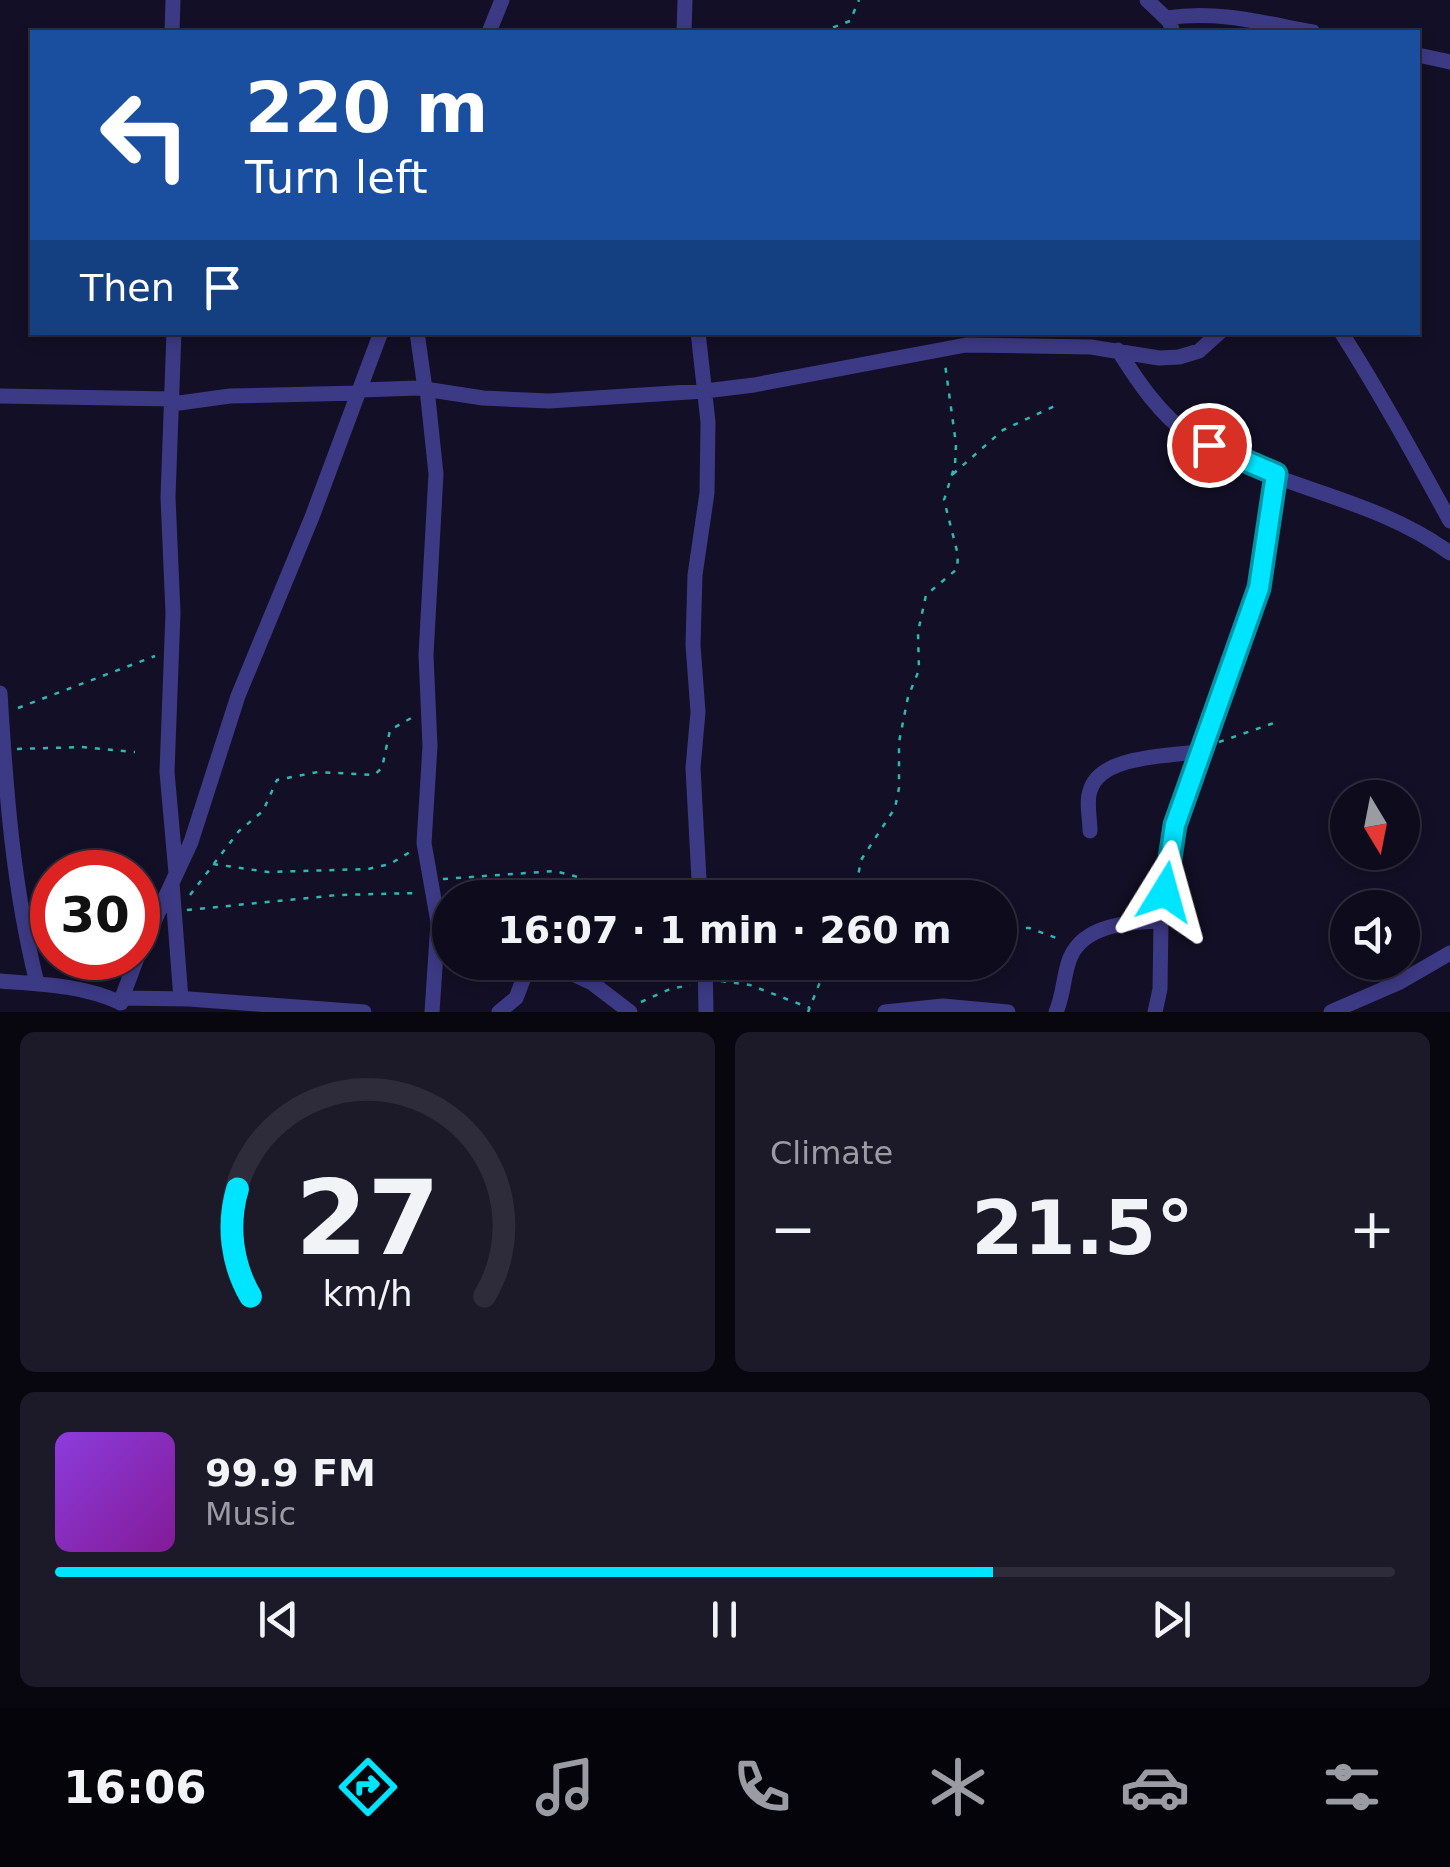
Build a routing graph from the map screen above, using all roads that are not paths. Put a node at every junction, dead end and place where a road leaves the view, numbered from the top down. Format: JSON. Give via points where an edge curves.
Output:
{"nodes":[{"id":1,"x":173,"y":0,"type":"edge"},
{"id":2,"x":502,"y":0,"type":"edge"},
{"id":3,"x":685,"y":0,"type":"edge"},
{"id":4,"x":1147,"y":0,"type":"edge"},
{"id":5,"x":1170,"y":26,"type":"edge"},
{"id":6,"x":172,"y":30,"type":"edge"},
{"id":7,"x":490,"y":30,"type":"edge"},
{"id":8,"x":684,"y":30,"type":"edge"},
{"id":9,"x":1303,"y":30,"type":"edge"},
{"id":10,"x":1420,"y":54,"type":"edge"},
{"id":11,"x":1450,"y":62,"type":"edge"},
{"id":12,"x":174,"y":335,"type":"edge"},
{"id":13,"x":380,"y":335,"type":"edge"},
{"id":14,"x":417,"y":335,"type":"edge"},
{"id":15,"x":698,"y":335,"type":"edge"},
{"id":16,"x":1217,"y":335,"type":"edge"},
{"id":17,"x":1343,"y":335,"type":"edge"},
{"id":18,"x":1118,"y":350,"type":"junction"},
{"id":19,"x":426,"y":389,"type":"junction"},
{"id":20,"x":705,"y":391,"type":"junction"},
{"id":21,"x":359,"y":392,"type":"junction"},
{"id":22,"x":0,"y":396,"type":"edge"},
{"id":23,"x":173,"y":402,"type":"junction"},
{"id":24,"x":1276,"y":474,"type":"junction"},
{"id":25,"x":1450,"y":520,"type":"edge"},
{"id":26,"x":1450,"y":553,"type":"edge"},
{"id":27,"x":0,"y":694,"type":"edge"},
{"id":28,"x":1,"y":715,"type":"edge"},
{"id":29,"x":1200,"y":749,"type":"junction"},
{"id":30,"x":1090,"y":831,"type":"dead end"},
{"id":31,"x":174,"y":878,"type":"junction"},
{"id":32,"x":432,"y":880,"type":"edge"},
{"id":33,"x":699,"y":880,"type":"edge"},
{"id":34,"x":160,"y":908,"type":"edge"},
{"id":35,"x":1162,"y":921,"type":"junction"},
{"id":36,"x":1450,"y":952,"type":"edge"},
{"id":37,"x":129,"y":980,"type":"edge"},
{"id":38,"x":437,"y":980,"type":"edge"},
{"id":39,"x":523,"y":980,"type":"edge"},
{"id":40,"x":585,"y":980,"type":"edge"},
{"id":41,"x":706,"y":980,"type":"edge"},
{"id":42,"x":0,"y":981,"type":"edge"},
{"id":43,"x":37,"y":982,"type":"junction"},
{"id":44,"x":174,"y":1003,"type":"edge"},
{"id":45,"x":120,"y":1004,"type":"edge"},
{"id":46,"x":232,"y":1008,"type":"edge"},
{"id":47,"x":632,"y":1010,"type":"edge"},
{"id":48,"x":364,"y":1012,"type":"edge"},
{"id":49,"x":432,"y":1012,"type":"edge"},
{"id":50,"x":499,"y":1012,"type":"edge"},
{"id":51,"x":706,"y":1012,"type":"edge"},
{"id":52,"x":885,"y":1012,"type":"edge"},
{"id":53,"x":1008,"y":1012,"type":"edge"},
{"id":54,"x":1056,"y":1012,"type":"edge"},
{"id":55,"x":1156,"y":1012,"type":"edge"},
{"id":56,"x":1331,"y":1012,"type":"edge"}],
"edges":[{"from":1,"to":6,"type":"street"},
{"from":2,"to":7,"type":"street"},
{"from":3,"to":8,"type":"street"},
{"from":4,"to":5,"type":"street"},
{"from":5,"to":9,"type":"street","via":[[1197,15]]},
{"from":10,"to":11,"type":"street"},
{"from":12,"to":23,"type":"street"},
{"from":13,"to":21,"type":"street"},
{"from":14,"to":19,"type":"street"},
{"from":15,"to":20,"type":"street"},
{"from":16,"to":18,"type":"street","via":[[1199,352],[1179,357]]},
{"from":17,"to":25,"type":"street"},
{"from":18,"to":20,"type":"street","via":[[944,348]]},
{"from":18,"to":24,"type":"street","via":[[1161,410],[1191,436]]},
{"from":19,"to":20,"type":"street","via":[[550,400]]},
{"from":19,"to":21,"type":"street"},
{"from":19,"to":32,"type":"street","via":[[436,474],[424,843]]},
{"from":20,"to":33,"type":"street","via":[[707,494],[693,645]]},
{"from":21,"to":23,"type":"street"},
{"from":21,"to":31,"type":"street"},
{"from":22,"to":23,"type":"street"},
{"from":23,"to":31,"type":"street","via":[[167,772]]},
{"from":24,"to":26,"type":"street","via":[[1423,533]]},
{"from":24,"to":29,"type":"street","via":[[1259,588]]},
{"from":27,"to":28,"type":"street"},
{"from":28,"to":43,"type":"street","via":[[13,865]]},
{"from":29,"to":30,"type":"street","via":[[1146,757],[1102,774],[1088,792]]},
{"from":29,"to":35,"type":"street","via":[[1175,825]]},
{"from":31,"to":34,"type":"street"},
{"from":31,"to":44,"type":"street"},
{"from":35,"to":54,"type":"street","via":[[1089,935],[1076,948]]},
{"from":35,"to":55,"type":"street"},
{"from":36,"to":56,"type":"street"},
{"from":37,"to":45,"type":"street"},
{"from":38,"to":49,"type":"street"},
{"from":39,"to":50,"type":"street","via":[[516,998]]},
{"from":40,"to":47,"type":"street"},
{"from":41,"to":51,"type":"street"},
{"from":42,"to":43,"type":"street"},
{"from":43,"to":45,"type":"street"},
{"from":44,"to":45,"type":"street"},
{"from":44,"to":46,"type":"street"},
{"from":46,"to":48,"type":"street"},
{"from":52,"to":53,"type":"street","via":[[943,1006]]}]}
